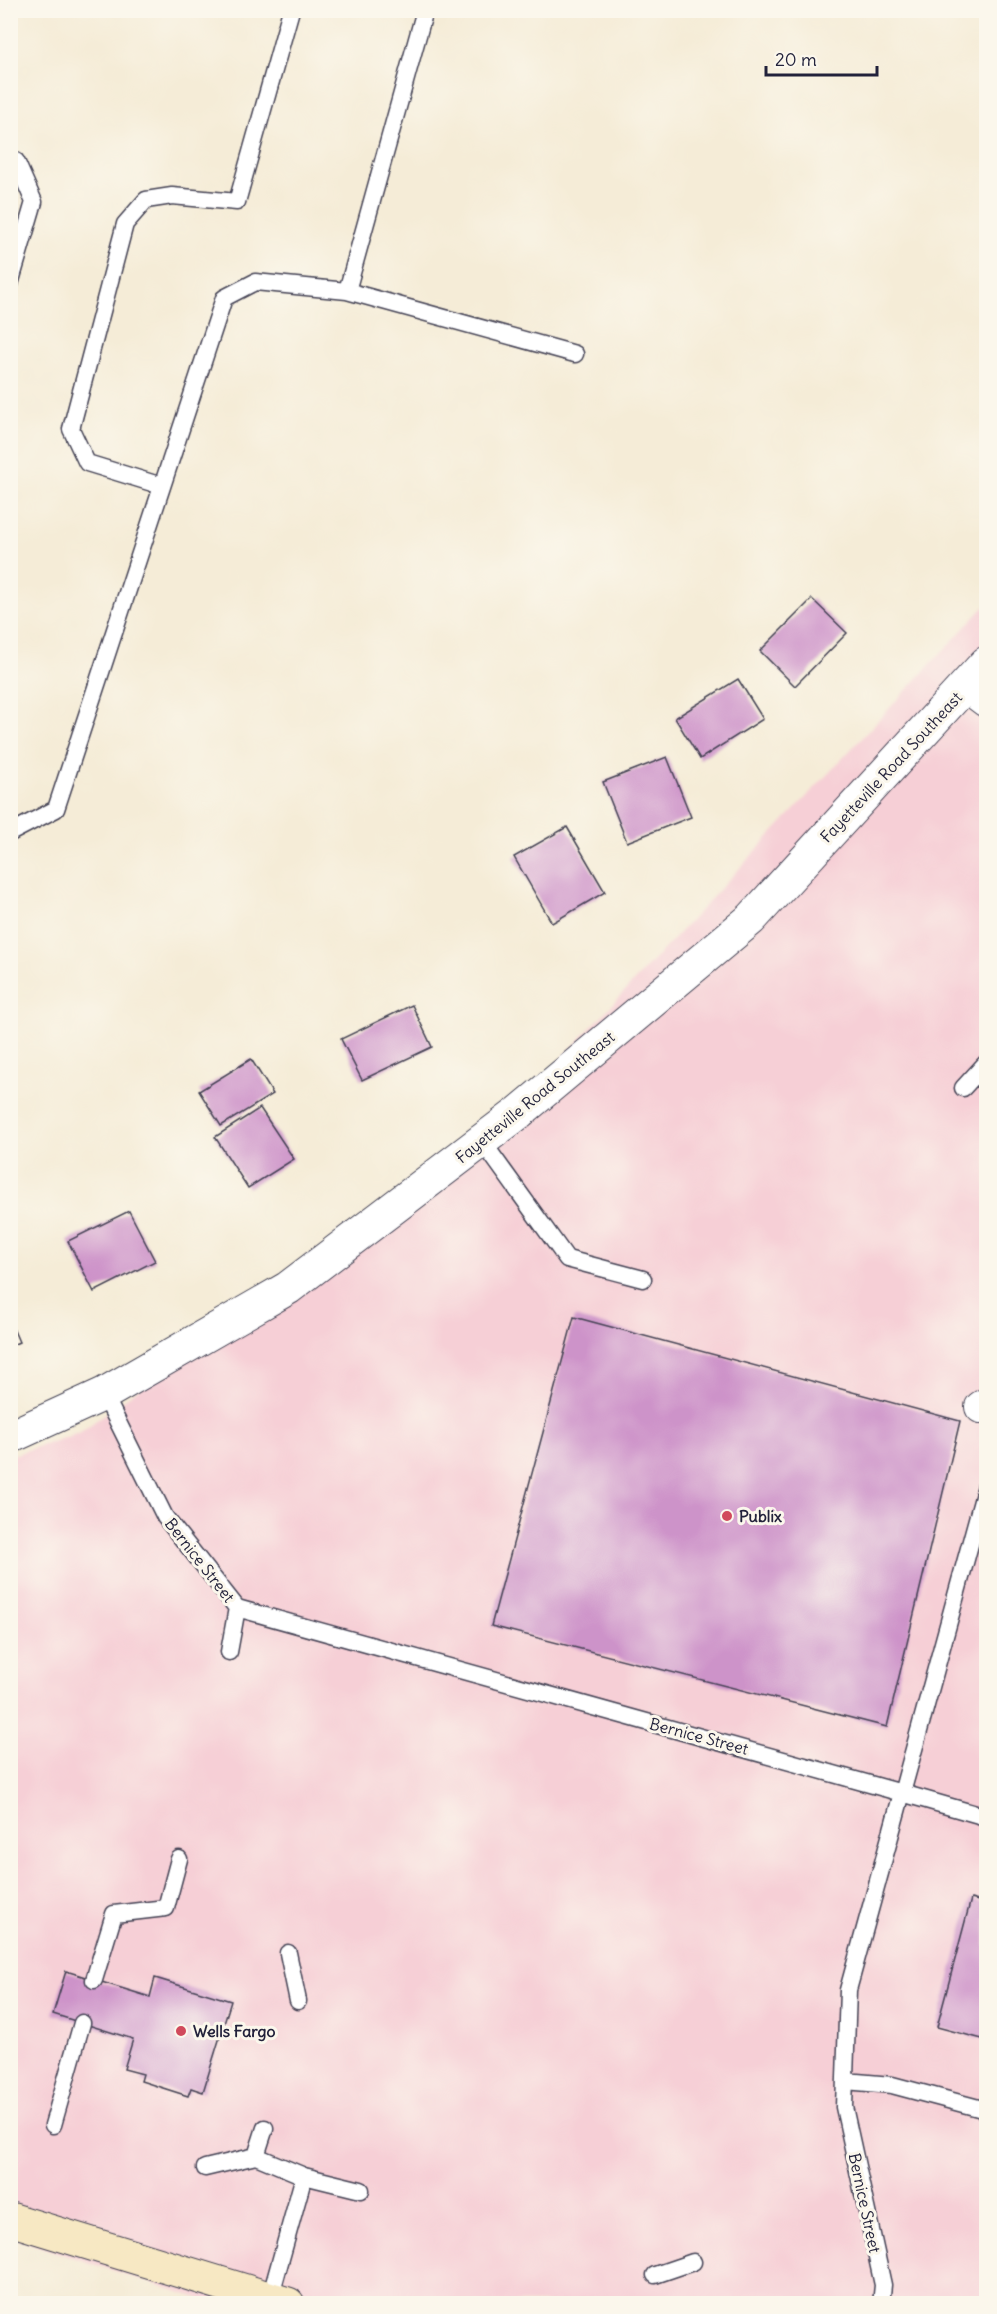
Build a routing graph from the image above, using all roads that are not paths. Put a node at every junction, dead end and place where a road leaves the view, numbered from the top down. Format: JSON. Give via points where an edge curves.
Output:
{"nodes":[{"id":1,"x":291,"y":10,"type":"edge"},
{"id":2,"x":425,"y":10,"type":"edge"},
{"id":3,"x":10,"y":159,"type":"edge"},
{"id":4,"x":10,"y":284,"type":"edge"},
{"id":5,"x":347,"y":291,"type":"junction"},
{"id":6,"x":575,"y":354,"type":"dead end"},
{"id":7,"x":162,"y":486,"type":"junction"},
{"id":8,"x":980,"y":683,"type":"edge"},
{"id":9,"x":10,"y":833,"type":"edge"},
{"id":10,"x":987,"y":1062,"type":"edge"},
{"id":11,"x":963,"y":1088,"type":"dead end"},
{"id":12,"x":482,"y":1141,"type":"junction"},
{"id":13,"x":643,"y":1279,"type":"dead end"},
{"id":14,"x":104,"y":1394,"type":"junction"},
{"id":15,"x":10,"y":1437,"type":"edge"},
{"id":16,"x":987,"y":1486,"type":"edge"},
{"id":17,"x":237,"y":1608,"type":"junction"},
{"id":18,"x":229,"y":1652,"type":"dead end"},
{"id":19,"x":902,"y":1793,"type":"junction"},
{"id":20,"x":987,"y":1817,"type":"edge"},
{"id":21,"x":179,"y":1859,"type":"dead end"},
{"id":22,"x":288,"y":1953,"type":"dead end"},
{"id":23,"x":94,"y":1980,"type":"dead end"},
{"id":24,"x":298,"y":2001,"type":"dead end"},
{"id":25,"x":82,"y":2023,"type":"dead end"},
{"id":26,"x":845,"y":2081,"type":"junction"},
{"id":27,"x":987,"y":2110,"type":"edge"},
{"id":28,"x":54,"y":2125,"type":"dead end"},
{"id":29,"x":265,"y":2128,"type":"dead end"},
{"id":30,"x":256,"y":2156,"type":"junction"},
{"id":31,"x":205,"y":2168,"type":"dead end"},
{"id":32,"x":304,"y":2176,"type":"junction"},
{"id":33,"x":361,"y":2190,"type":"dead end"},
{"id":34,"x":10,"y":2219,"type":"edge"},
{"id":35,"x":693,"y":2262,"type":"dead end"},
{"id":36,"x":655,"y":2275,"type":"dead end"},
{"id":37,"x":279,"y":2301,"type":"edge"},
{"id":38,"x":881,"y":2304,"type":"edge"}],
"edges":[{"from":1,"to":7,"type":"lane","via":[[237,202],[172,196],[146,200],[125,224],[71,429],[87,463]]},
{"from":2,"to":5,"type":"lane"},
{"from":3,"to":4,"type":"lane","via":[[16,161],[34,202]]},
{"from":5,"to":6,"type":"lane"},
{"from":5,"to":7,"type":"lane","via":[[255,282],[224,298]]},
{"from":7,"to":9,"type":"lane","via":[[56,809]]},
{"from":8,"to":12,"type":"street","name":"Fayetteville Road Southeast","via":[[752,919]]},
{"from":10,"to":11,"type":"lane"},
{"from":12,"to":13,"type":"lane","via":[[567,1259]]},
{"from":12,"to":14,"type":"street","name":"Fayetteville Road Southeast","via":[[288,1288]]},
{"from":14,"to":15,"type":"street","name":"Fayetteville Road Southeast"},
{"from":14,"to":17,"type":"lane","name":"Bernice Street","via":[[165,1517]]},
{"from":16,"to":19,"type":"lane"},
{"from":17,"to":18,"type":"lane"},
{"from":17,"to":19,"type":"lane","name":"Bernice Street"},
{"from":19,"to":20,"type":"lane"},
{"from":19,"to":26,"type":"lane","name":"Bernice Street","via":[[848,1990]]},
{"from":21,"to":23,"type":"lane","via":[[166,1908],[114,1914]]},
{"from":22,"to":24,"type":"lane"},
{"from":25,"to":28,"type":"lane"},
{"from":26,"to":27,"type":"lane","via":[[892,2085]]},
{"from":26,"to":38,"type":"lane","name":"Bernice Street","via":[[844,2107],[883,2285]]},
{"from":29,"to":30,"type":"lane"},
{"from":30,"to":31,"type":"lane"},
{"from":30,"to":32,"type":"lane"},
{"from":32,"to":33,"type":"lane"},
{"from":32,"to":37,"type":"lane"},
{"from":34,"to":37,"type":"main road"},
{"from":35,"to":36,"type":"lane"}]}
